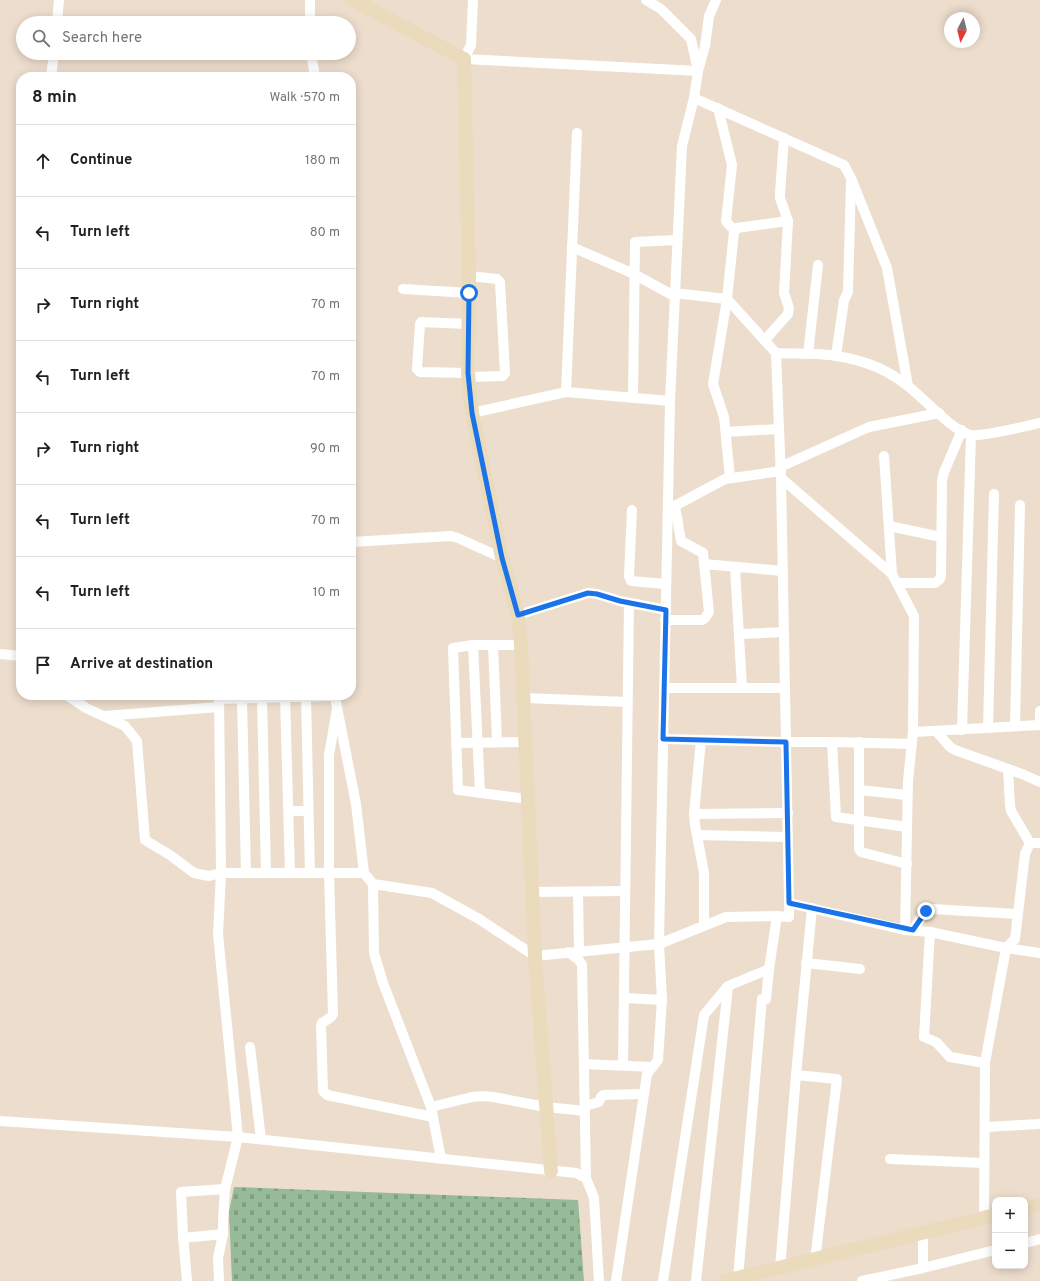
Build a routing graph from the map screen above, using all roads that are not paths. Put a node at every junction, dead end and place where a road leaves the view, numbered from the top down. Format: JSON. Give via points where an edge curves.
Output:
{"nodes":[{"id":1,"x":59,"y":0,"type":"edge"},
{"id":2,"x":310,"y":0,"type":"edge"},
{"id":3,"x":353,"y":0,"type":"edge"},
{"id":4,"x":473,"y":0,"type":"edge"},
{"id":5,"x":646,"y":0,"type":"edge"},
{"id":6,"x":716,"y":0,"type":"edge"},
{"id":7,"x":58,"y":16,"type":"edge"},
{"id":8,"x":310,"y":16,"type":"edge"},
{"id":9,"x":464,"y":59,"type":"junction"},
{"id":10,"x":53,"y":60,"type":"edge"},
{"id":11,"x":312,"y":60,"type":"edge"},
{"id":12,"x":698,"y":71,"type":"junction"},
{"id":13,"x":52,"y":72,"type":"edge"},
{"id":14,"x":314,"y":72,"type":"edge"},
{"id":15,"x":694,"y":98,"type":"junction"},
{"id":16,"x":718,"y":108,"type":"junction"},
{"id":17,"x":577,"y":133,"type":"dead end"},
{"id":18,"x":784,"y":138,"type":"junction"},
{"id":19,"x":851,"y":178,"type":"junction"},
{"id":20,"x":788,"y":221,"type":"junction"},
{"id":21,"x":735,"y":230,"type":"junction"},
{"id":22,"x":677,"y":240,"type":"junction"},
{"id":23,"x":572,"y":247,"type":"junction"},
{"id":24,"x":818,"y":265,"type":"dead end"},
{"id":25,"x":634,"y":274,"type":"junction"},
{"id":26,"x":469,"y":276,"type":"junction"},
{"id":27,"x":403,"y":290,"type":"dead end"},
{"id":28,"x":469,"y":293,"type":"junction"},
{"id":29,"x":674,"y":294,"type":"junction"},
{"id":30,"x":727,"y":299,"type":"junction"},
{"id":31,"x":468,"y":324,"type":"junction"},
{"id":32,"x":765,"y":340,"type":"junction"},
{"id":33,"x":776,"y":353,"type":"junction"},
{"id":34,"x":808,"y":354,"type":"junction"},
{"id":35,"x":836,"y":356,"type":"junction"},
{"id":36,"x":469,"y":375,"type":"junction"},
{"id":37,"x":908,"y":386,"type":"junction"},
{"id":38,"x":566,"y":392,"type":"junction"},
{"id":39,"x":633,"y":398,"type":"junction"},
{"id":40,"x":670,"y":401,"type":"junction"},
{"id":41,"x":472,"y":413,"type":"junction"},
{"id":42,"x":939,"y":414,"type":"junction"},
{"id":43,"x":1040,"y":423,"type":"edge"},
{"id":44,"x":779,"y":429,"type":"junction"},
{"id":45,"x":726,"y":432,"type":"junction"},
{"id":46,"x":967,"y":432,"type":"junction"},
{"id":47,"x":884,"y":456,"type":"dead end"},
{"id":48,"x":781,"y":472,"type":"junction"},
{"id":49,"x":730,"y":478,"type":"junction"},
{"id":50,"x":994,"y":494,"type":"dead end"},
{"id":51,"x":1020,"y":505,"type":"dead end"},
{"id":52,"x":671,"y":508,"type":"junction"},
{"id":53,"x":632,"y":510,"type":"dead end"},
{"id":54,"x":889,"y":526,"type":"junction"},
{"id":55,"x":941,"y":537,"type":"junction"},
{"id":56,"x":356,"y":542,"type":"edge"},
{"id":57,"x":502,"y":558,"type":"junction"},
{"id":58,"x":704,"y":564,"type":"junction"},
{"id":59,"x":735,"y":567,"type":"junction"},
{"id":60,"x":783,"y":571,"type":"junction"},
{"id":61,"x":892,"y":574,"type":"junction"},
{"id":62,"x":897,"y":583,"type":"junction"},
{"id":63,"x":666,"y":584,"type":"junction"},
{"id":64,"x":629,"y":603,"type":"junction"},
{"id":65,"x":518,"y":615,"type":"junction"},
{"id":66,"x":665,"y":615,"type":"junction"},
{"id":67,"x":784,"y":632,"type":"junction"},
{"id":68,"x":739,"y":634,"type":"junction"},
{"id":69,"x":473,"y":645,"type":"junction"},
{"id":70,"x":493,"y":645,"type":"junction"},
{"id":71,"x":521,"y":645,"type":"junction"},
{"id":72,"x":0,"y":654,"type":"edge"},
{"id":73,"x":16,"y":656,"type":"edge"},
{"id":74,"x":664,"y":688,"type":"junction"},
{"id":75,"x":742,"y":688,"type":"junction"},
{"id":76,"x":785,"y":688,"type":"junction"},
{"id":77,"x":524,"y":698,"type":"junction"},
{"id":78,"x":74,"y":700,"type":"edge"},
{"id":79,"x":219,"y":700,"type":"edge"},
{"id":80,"x":242,"y":700,"type":"edge"},
{"id":81,"x":266,"y":700,"type":"edge"},
{"id":82,"x":286,"y":700,"type":"edge"},
{"id":83,"x":307,"y":700,"type":"edge"},
{"id":84,"x":336,"y":700,"type":"edge"},
{"id":85,"x":627,"y":702,"type":"junction"},
{"id":86,"x":337,"y":709,"type":"junction"},
{"id":87,"x":1040,"y":711,"type":"edge"},
{"id":88,"x":104,"y":716,"type":"junction"},
{"id":89,"x":1040,"y":725,"type":"edge"},
{"id":90,"x":1015,"y":726,"type":"junction"},
{"id":91,"x":988,"y":728,"type":"junction"},
{"id":92,"x":962,"y":730,"type":"junction"},
{"id":93,"x":936,"y":731,"type":"junction"},
{"id":94,"x":913,"y":732,"type":"junction"},
{"id":95,"x":663,"y":739,"type":"junction"},
{"id":96,"x":701,"y":740,"type":"junction"},
{"id":97,"x":477,"y":742,"type":"junction"},
{"id":98,"x":497,"y":742,"type":"junction"},
{"id":99,"x":526,"y":742,"type":"junction"},
{"id":100,"x":786,"y":742,"type":"junction"},
{"id":101,"x":832,"y":742,"type":"junction"},
{"id":102,"x":859,"y":742,"type":"junction"},
{"id":103,"x":456,"y":743,"type":"junction"},
{"id":104,"x":912,"y":744,"type":"junction"},
{"id":105,"x":1008,"y":769,"type":"junction"},
{"id":106,"x":1040,"y":782,"type":"edge"},
{"id":107,"x":858,"y":790,"type":"junction"},
{"id":108,"x":480,"y":793,"type":"junction"},
{"id":109,"x":908,"y":795,"type":"junction"},
{"id":110,"x":528,"y":800,"type":"junction"},
{"id":111,"x":289,"y":811,"type":"junction"},
{"id":112,"x":308,"y":811,"type":"junction"},
{"id":113,"x":788,"y":813,"type":"junction"},
{"id":114,"x":694,"y":814,"type":"junction"},
{"id":115,"x":858,"y":820,"type":"junction"},
{"id":116,"x":907,"y":827,"type":"junction"},
{"id":117,"x":697,"y":835,"type":"junction"},
{"id":118,"x":788,"y":837,"type":"junction"},
{"id":119,"x":1035,"y":843,"type":"edge"},
{"id":120,"x":907,"y":864,"type":"junction"},
{"id":121,"x":221,"y":873,"type":"junction"},
{"id":122,"x":246,"y":873,"type":"junction"},
{"id":123,"x":266,"y":873,"type":"junction"},
{"id":124,"x":290,"y":873,"type":"junction"},
{"id":125,"x":310,"y":873,"type":"junction"},
{"id":126,"x":329,"y":873,"type":"junction"},
{"id":127,"x":364,"y":873,"type":"junction"},
{"id":128,"x":373,"y":884,"type":"junction"},
{"id":129,"x":625,"y":891,"type":"junction"},
{"id":130,"x":532,"y":892,"type":"junction"},
{"id":131,"x":578,"y":892,"type":"junction"},
{"id":132,"x":789,"y":903,"type":"junction"},
{"id":133,"x":812,"y":908,"type":"junction"},
{"id":134,"x":1017,"y":914,"type":"junction"},
{"id":135,"x":777,"y":916,"type":"junction"},
{"id":136,"x":704,"y":925,"type":"junction"},
{"id":137,"x":909,"y":930,"type":"junction"},
{"id":138,"x":930,"y":932,"type":"junction"},
{"id":139,"x":659,"y":944,"type":"junction"},
{"id":140,"x":624,"y":948,"type":"junction"},
{"id":141,"x":1006,"y":948,"type":"junction"},
{"id":142,"x":579,"y":951,"type":"junction"},
{"id":143,"x":568,"y":952,"type":"junction"},
{"id":144,"x":1040,"y":953,"type":"edge"},
{"id":145,"x":535,"y":956,"type":"junction"},
{"id":146,"x":806,"y":963,"type":"junction"},
{"id":147,"x":769,"y":969,"type":"junction"},
{"id":148,"x":860,"y":969,"type":"dead end"},
{"id":149,"x":728,"y":986,"type":"junction"},
{"id":150,"x":625,"y":998,"type":"junction"},
{"id":151,"x":662,"y":1000,"type":"junction"},
{"id":152,"x":250,"y":1047,"type":"dead end"},
{"id":153,"x":985,"y":1063,"type":"junction"},
{"id":154,"x":584,"y":1064,"type":"junction"},
{"id":155,"x":623,"y":1065,"type":"junction"},
{"id":156,"x":652,"y":1067,"type":"junction"},
{"id":157,"x":796,"y":1075,"type":"junction"},
{"id":158,"x":644,"y":1094,"type":"junction"},
{"id":159,"x":546,"y":1107,"type":"junction"},
{"id":160,"x":585,"y":1109,"type":"junction"},
{"id":161,"x":432,"y":1112,"type":"junction"},
{"id":162,"x":0,"y":1120,"type":"edge"},
{"id":163,"x":1040,"y":1124,"type":"edge"},
{"id":164,"x":985,"y":1127,"type":"junction"},
{"id":165,"x":238,"y":1137,"type":"junction"},
{"id":166,"x":261,"y":1139,"type":"junction"},
{"id":167,"x":441,"y":1159,"type":"junction"},
{"id":168,"x":890,"y":1159,"type":"dead end"},
{"id":169,"x":984,"y":1163,"type":"junction"},
{"id":170,"x":551,"y":1171,"type":"junction"},
{"id":171,"x":586,"y":1178,"type":"junction"},
{"id":172,"x":225,"y":1189,"type":"junction"},
{"id":173,"x":1040,"y":1204,"type":"edge"},
{"id":174,"x":1028,"y":1207,"type":"edge"},
{"id":175,"x":989,"y":1217,"type":"edge"},
{"id":176,"x":923,"y":1233,"type":"junction"},
{"id":177,"x":223,"y":1234,"type":"junction"},
{"id":178,"x":183,"y":1238,"type":"junction"},
{"id":179,"x":1040,"y":1239,"type":"edge"},
{"id":180,"x":1028,"y":1241,"type":"edge"},
{"id":181,"x":992,"y":1251,"type":"edge"},
{"id":182,"x":815,"y":1260,"type":"junction"},
{"id":183,"x":780,"y":1268,"type":"junction"},
{"id":184,"x":923,"y":1268,"type":"junction"},
{"id":185,"x":878,"y":1279,"type":"edge"},
{"id":186,"x":734,"y":1280,"type":"edge"},
{"id":187,"x":187,"y":1281,"type":"edge"},
{"id":188,"x":219,"y":1281,"type":"edge"},
{"id":189,"x":599,"y":1281,"type":"edge"},
{"id":190,"x":616,"y":1281,"type":"edge"},
{"id":191,"x":663,"y":1281,"type":"edge"},
{"id":192,"x":696,"y":1281,"type":"edge"},
{"id":193,"x":862,"y":1281,"type":"edge"}],
"edges":[{"from":1,"to":7,"type":"street"},
{"from":2,"to":8,"type":"street"},
{"from":3,"to":9,"type":"street"},
{"from":4,"to":9,"type":"street","via":[[471,45]]},
{"from":5,"to":12,"type":"street","via":[[661,8],[691,39]]},
{"from":6,"to":12,"type":"street","via":[[709,16]]},
{"from":9,"to":12,"type":"street"},
{"from":9,"to":26,"type":"street"},
{"from":10,"to":13,"type":"street"},
{"from":11,"to":14,"type":"street"},
{"from":12,"to":15,"type":"street"},
{"from":15,"to":16,"type":"street"},
{"from":15,"to":22,"type":"street","via":[[682,146]]},
{"from":16,"to":18,"type":"street"},
{"from":16,"to":21,"type":"street","via":[[732,165],[726,221]]},
{"from":17,"to":23,"type":"street"},
{"from":18,"to":19,"type":"street","via":[[842,164]]},
{"from":18,"to":20,"type":"street","via":[[780,198]]},
{"from":19,"to":35,"type":"street","via":[[848,292],[844,300]]},
{"from":19,"to":37,"type":"street","via":[[887,268]]},
{"from":20,"to":21,"type":"street"},
{"from":20,"to":32,"type":"street","via":[[784,293],[789,310]]},
{"from":21,"to":30,"type":"street"},
{"from":22,"to":25,"type":"street","via":[[635,242]]},
{"from":22,"to":29,"type":"street"},
{"from":23,"to":25,"type":"street"},
{"from":23,"to":38,"type":"street"},
{"from":24,"to":34,"type":"street"},
{"from":25,"to":29,"type":"street"},
{"from":25,"to":39,"type":"street"},
{"from":26,"to":28,"type":"street"},
{"from":26,"to":36,"type":"street","via":[[499,280],[505,373],[503,376]]},
{"from":27,"to":28,"type":"street"},
{"from":28,"to":31,"type":"street"},
{"from":29,"to":30,"type":"street"},
{"from":29,"to":40,"type":"street"},
{"from":30,"to":32,"type":"street"},
{"from":30,"to":45,"type":"street","via":[[713,384],[724,413]]},
{"from":31,"to":36,"type":"street"},
{"from":31,"to":36,"type":"street","via":[[421,322],[417,370]]},
{"from":32,"to":33,"type":"street"},
{"from":33,"to":34,"type":"street"},
{"from":33,"to":44,"type":"street"},
{"from":34,"to":35,"type":"street"},
{"from":35,"to":37,"type":"street","via":[[884,370]]},
{"from":36,"to":41,"type":"street"},
{"from":37,"to":42,"type":"street"},
{"from":38,"to":39,"type":"street"},
{"from":38,"to":41,"type":"street"},
{"from":39,"to":40,"type":"street"},
{"from":40,"to":52,"type":"street"},
{"from":41,"to":57,"type":"street"},
{"from":42,"to":46,"type":"street","via":[[955,428]]},
{"from":42,"to":48,"type":"street","via":[[869,428]]},
{"from":43,"to":46,"type":"street","via":[[982,435]]},
{"from":44,"to":45,"type":"street"},
{"from":44,"to":48,"type":"street"},
{"from":45,"to":49,"type":"street"},
{"from":46,"to":55,"type":"street","via":[[944,472]]},
{"from":46,"to":92,"type":"street"},
{"from":47,"to":54,"type":"street"},
{"from":48,"to":49,"type":"street"},
{"from":48,"to":60,"type":"street"},
{"from":48,"to":61,"type":"street"},
{"from":49,"to":52,"type":"street"},
{"from":50,"to":91,"type":"street"},
{"from":51,"to":90,"type":"street"},
{"from":52,"to":58,"type":"street","via":[[680,539],[702,552]]},
{"from":52,"to":63,"type":"street"},
{"from":53,"to":63,"type":"street","via":[[630,580]]},
{"from":54,"to":55,"type":"street"},
{"from":54,"to":61,"type":"street"},
{"from":55,"to":62,"type":"street","via":[[940,579],[935,583]]},
{"from":56,"to":57,"type":"street","via":[[451,536]]},
{"from":57,"to":65,"type":"street"},
{"from":58,"to":59,"type":"street"},
{"from":58,"to":66,"type":"street","via":[[708,612],[705,618],[702,620]]},
{"from":59,"to":60,"type":"street"},
{"from":59,"to":68,"type":"street"},
{"from":60,"to":67,"type":"street"},
{"from":61,"to":62,"type":"street"},
{"from":62,"to":94,"type":"street","via":[[914,616]]},
{"from":63,"to":66,"type":"street"},
{"from":64,"to":65,"type":"street","via":[[588,593]]},
{"from":64,"to":66,"type":"street"},
{"from":64,"to":85,"type":"street"},
{"from":65,"to":71,"type":"street"},
{"from":66,"to":74,"type":"street"},
{"from":67,"to":68,"type":"street"},
{"from":67,"to":76,"type":"street"},
{"from":68,"to":75,"type":"street"},
{"from":69,"to":70,"type":"street"},
{"from":69,"to":97,"type":"street"},
{"from":69,"to":103,"type":"street","via":[[453,648]]},
{"from":70,"to":71,"type":"street"},
{"from":70,"to":98,"type":"street"},
{"from":71,"to":77,"type":"street"},
{"from":72,"to":73,"type":"street"},
{"from":74,"to":75,"type":"street"},
{"from":74,"to":95,"type":"street"},
{"from":75,"to":76,"type":"street"},
{"from":76,"to":100,"type":"street"},
{"from":77,"to":85,"type":"street"},
{"from":77,"to":99,"type":"street"},
{"from":78,"to":88,"type":"street"},
{"from":79,"to":88,"type":"street"},
{"from":79,"to":121,"type":"street"},
{"from":80,"to":122,"type":"street"},
{"from":81,"to":123,"type":"street"},
{"from":82,"to":111,"type":"street"},
{"from":83,"to":112,"type":"street"},
{"from":84,"to":86,"type":"street"},
{"from":85,"to":129,"type":"street"},
{"from":86,"to":126,"type":"street","via":[[329,756]]},
{"from":86,"to":127,"type":"street","via":[[356,804]]},
{"from":87,"to":89,"type":"street"},
{"from":88,"to":121,"type":"street","via":[[125,726],[137,741],[145,840],[194,873],[209,876]]},
{"from":89,"to":90,"type":"street"},
{"from":90,"to":91,"type":"street"},
{"from":91,"to":92,"type":"street"},
{"from":92,"to":93,"type":"street"},
{"from":93,"to":94,"type":"street"},
{"from":93,"to":105,"type":"street","via":[[955,750]]},
{"from":94,"to":104,"type":"street"},
{"from":95,"to":96,"type":"street"},
{"from":95,"to":139,"type":"street"},
{"from":96,"to":100,"type":"street"},
{"from":96,"to":114,"type":"street"},
{"from":97,"to":98,"type":"street"},
{"from":97,"to":103,"type":"street"},
{"from":97,"to":108,"type":"street"},
{"from":98,"to":99,"type":"street"},
{"from":99,"to":110,"type":"street"},
{"from":100,"to":101,"type":"street"},
{"from":100,"to":113,"type":"street"},
{"from":101,"to":102,"type":"street"},
{"from":101,"to":115,"type":"street","via":[[835,816]]},
{"from":102,"to":104,"type":"street"},
{"from":102,"to":107,"type":"street"},
{"from":103,"to":108,"type":"street","via":[[458,790]]},
{"from":104,"to":109,"type":"street"},
{"from":105,"to":106,"type":"street"},
{"from":105,"to":119,"type":"street","via":[[1011,811]]},
{"from":107,"to":109,"type":"street"},
{"from":107,"to":115,"type":"street"},
{"from":108,"to":110,"type":"street"},
{"from":109,"to":116,"type":"street"},
{"from":110,"to":130,"type":"street"},
{"from":111,"to":112,"type":"street"},
{"from":111,"to":124,"type":"street"},
{"from":112,"to":125,"type":"street"},
{"from":113,"to":114,"type":"street"},
{"from":113,"to":118,"type":"street"},
{"from":114,"to":117,"type":"street"},
{"from":115,"to":116,"type":"street"},
{"from":115,"to":120,"type":"street","via":[[860,851]]},
{"from":116,"to":120,"type":"street"},
{"from":117,"to":118,"type":"street"},
{"from":117,"to":136,"type":"street","via":[[704,873]]},
{"from":118,"to":132,"type":"street"},
{"from":119,"to":134,"type":"street","via":[[1025,854]]},
{"from":120,"to":137,"type":"street"},
{"from":121,"to":122,"type":"street"},
{"from":121,"to":165,"type":"street","via":[[218,934]]},
{"from":122,"to":123,"type":"street"},
{"from":123,"to":124,"type":"street"},
{"from":124,"to":125,"type":"street"},
{"from":125,"to":126,"type":"street"},
{"from":126,"to":127,"type":"street"},
{"from":126,"to":161,"type":"street","via":[[333,1014],[321,1026],[323,1091],[327,1094]]},
{"from":127,"to":128,"type":"street"},
{"from":128,"to":145,"type":"street","via":[[432,893],[479,919]]},
{"from":128,"to":161,"type":"street","via":[[374,953],[382,983]]},
{"from":129,"to":131,"type":"street"},
{"from":129,"to":140,"type":"street"},
{"from":130,"to":131,"type":"street"},
{"from":130,"to":145,"type":"street"},
{"from":131,"to":142,"type":"street"},
{"from":132,"to":133,"type":"street"},
{"from":132,"to":135,"type":"street","via":[[789,917]]},
{"from":133,"to":137,"type":"street"},
{"from":133,"to":146,"type":"street"},
{"from":134,"to":137,"type":"street","via":[[932,909],[924,913]]},
{"from":134,"to":141,"type":"street","via":[[1014,939]]},
{"from":135,"to":136,"type":"street","via":[[726,917]]},
{"from":135,"to":147,"type":"street"},
{"from":136,"to":139,"type":"street"},
{"from":137,"to":138,"type":"street"},
{"from":138,"to":141,"type":"street"},
{"from":138,"to":153,"type":"street","via":[[924,1037],[936,1042],[950,1057]]},
{"from":139,"to":140,"type":"street"},
{"from":139,"to":151,"type":"street"},
{"from":140,"to":142,"type":"street"},
{"from":140,"to":150,"type":"street"},
{"from":141,"to":144,"type":"street"},
{"from":141,"to":153,"type":"street"},
{"from":142,"to":143,"type":"street"},
{"from":143,"to":145,"type":"street"},
{"from":143,"to":154,"type":"street","via":[[582,965]]},
{"from":145,"to":159,"type":"street"},
{"from":146,"to":148,"type":"street"},
{"from":146,"to":157,"type":"street"},
{"from":147,"to":149,"type":"street"},
{"from":147,"to":186,"type":"street","via":[[766,999],[762,1000]]},
{"from":149,"to":191,"type":"street","via":[[704,1016]]},
{"from":149,"to":192,"type":"street"},
{"from":150,"to":151,"type":"street"},
{"from":150,"to":155,"type":"street"},
{"from":151,"to":156,"type":"street","via":[[658,1060]]},
{"from":152,"to":166,"type":"street"},
{"from":153,"to":164,"type":"street"},
{"from":154,"to":155,"type":"street"},
{"from":154,"to":160,"type":"street"},
{"from":155,"to":156,"type":"street"},
{"from":156,"to":158,"type":"street","via":[[647,1074]]},
{"from":157,"to":182,"type":"street","via":[[837,1079]]},
{"from":157,"to":183,"type":"street"},
{"from":158,"to":160,"type":"street","via":[[603,1095],[599,1102]]},
{"from":158,"to":190,"type":"street"},
{"from":159,"to":160,"type":"street"},
{"from":159,"to":161,"type":"street","via":[[483,1096],[472,1097]]},
{"from":159,"to":170,"type":"street"},
{"from":160,"to":171,"type":"street"},
{"from":161,"to":167,"type":"street"},
{"from":162,"to":165,"type":"street"},
{"from":163,"to":164,"type":"street"},
{"from":164,"to":169,"type":"street"},
{"from":165,"to":166,"type":"street"},
{"from":165,"to":172,"type":"street"},
{"from":166,"to":167,"type":"street"},
{"from":167,"to":170,"type":"street"},
{"from":168,"to":169,"type":"street"},
{"from":169,"to":175,"type":"street"},
{"from":170,"to":171,"type":"street","via":[[576,1173]]},
{"from":171,"to":189,"type":"street","via":[[594,1198]]},
{"from":172,"to":177,"type":"street"},
{"from":172,"to":178,"type":"street","via":[[182,1192]]},
{"from":173,"to":174,"type":"street"},
{"from":175,"to":176,"type":"street"},
{"from":176,"to":182,"type":"street"},
{"from":176,"to":184,"type":"street"},
{"from":177,"to":178,"type":"street"},
{"from":177,"to":188,"type":"street","via":[[218,1258]]},
{"from":178,"to":187,"type":"street"},
{"from":179,"to":180,"type":"street"},
{"from":181,"to":184,"type":"street"},
{"from":182,"to":183,"type":"street"},
{"from":183,"to":186,"type":"street"},
{"from":184,"to":185,"type":"street"},
{"from":185,"to":193,"type":"street"}]}
